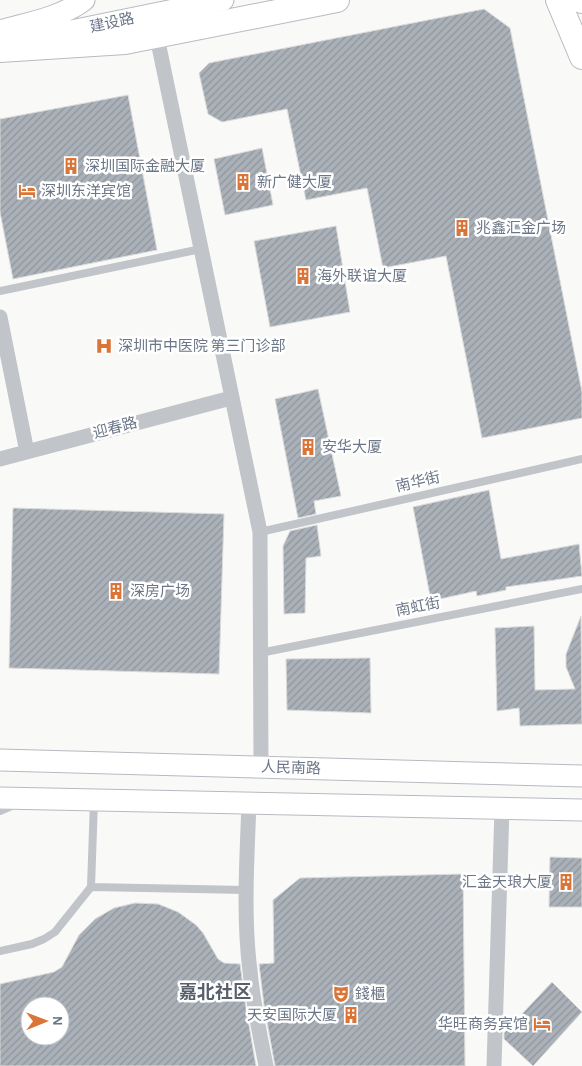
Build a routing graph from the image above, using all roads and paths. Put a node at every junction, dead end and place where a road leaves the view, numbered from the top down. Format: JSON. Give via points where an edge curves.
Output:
{"nodes":[{"id":1,"x":84,"y":0,"type":"edge"},
{"id":2,"x":223,"y":0,"type":"edge"},
{"id":3,"x":337,"y":0,"type":"edge"},
{"id":4,"x":568,"y":3,"type":"edge"},
{"id":5,"x":0,"y":31,"type":"edge"},
{"id":6,"x":157,"y":37,"type":"junction"},
{"id":7,"x":0,"y":46,"type":"edge"},
{"id":8,"x":0,"y":50,"type":"edge"},
{"id":9,"x":582,"y":57,"type":"edge"},
{"id":10,"x":201,"y":249,"type":"junction"},
{"id":11,"x":0,"y":291,"type":"edge"},
{"id":12,"x":0,"y":318,"type":"edge"},
{"id":13,"x":231,"y":398,"type":"junction"},
{"id":14,"x":27,"y":452,"type":"junction"},
{"id":15,"x":0,"y":459,"type":"edge"},
{"id":16,"x":582,"y":459,"type":"edge"},
{"id":17,"x":260,"y":532,"type":"junction"},
{"id":18,"x":582,"y":589,"type":"edge"},
{"id":19,"x":260,"y":652,"type":"junction"},
{"id":20,"x":0,"y":760,"type":"edge"},
{"id":21,"x":261,"y":767,"type":"junction"},
{"id":22,"x":582,"y":776,"type":"edge"},
{"id":23,"x":0,"y":798,"type":"edge"},
{"id":24,"x":30,"y":798,"type":"junction"},
{"id":25,"x":94,"y":800,"type":"junction"},
{"id":26,"x":250,"y":803,"type":"junction"},
{"id":27,"x":502,"y":808,"type":"junction"},
{"id":28,"x":582,"y":810,"type":"edge"},
{"id":29,"x":0,"y":811,"type":"edge"},
{"id":30,"x":91,"y":887,"type":"junction"},
{"id":31,"x":246,"y":890,"type":"junction"},
{"id":32,"x":0,"y":951,"type":"edge"},
{"id":33,"x":266,"y":1066,"type":"edge"},
{"id":34,"x":494,"y":1066,"type":"edge"}],
"edges":[{"from":1,"to":5,"type":"main road","via":[[53,16]]},
{"from":2,"to":7,"type":"main road","name":"建设路"},
{"from":3,"to":6,"type":"main road"},
{"from":4,"to":9,"type":"main road"},
{"from":6,"to":8,"type":"main road"},
{"from":6,"to":10,"type":"street"},
{"from":10,"to":11,"type":"lane"},
{"from":10,"to":13,"type":"street"},
{"from":12,"to":14,"type":"street"},
{"from":13,"to":14,"type":"street","name":"迎春路"},
{"from":13,"to":17,"type":"street"},
{"from":14,"to":15,"type":"street","name":"迎春路"},
{"from":16,"to":17,"type":"lane","name":"南华街"},
{"from":17,"to":19,"type":"street"},
{"from":18,"to":19,"type":"lane","name":"南虹街"},
{"from":19,"to":21,"type":"street"},
{"from":20,"to":21,"type":"main road","name":"人民南路"},
{"from":21,"to":22,"type":"main road","name":"人民南路"},
{"from":23,"to":24,"type":"main road"},
{"from":24,"to":25,"type":"main road"},
{"from":24,"to":29,"type":"lane"},
{"from":25,"to":26,"type":"main road"},
{"from":25,"to":30,"type":"lane"},
{"from":26,"to":27,"type":"main road"},
{"from":26,"to":31,"type":"street"},
{"from":27,"to":28,"type":"main road"},
{"from":27,"to":34,"type":"street"},
{"from":30,"to":31,"type":"lane"},
{"from":30,"to":32,"type":"lane","via":[[55,932],[32,944]]},
{"from":31,"to":33,"type":"street","via":[[250,973]]}]}
